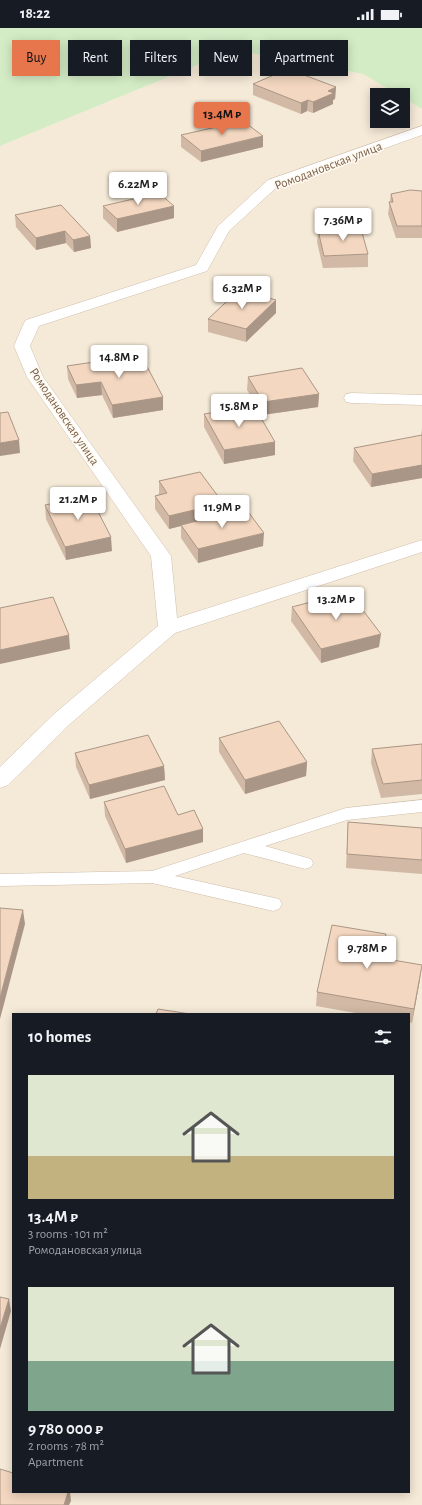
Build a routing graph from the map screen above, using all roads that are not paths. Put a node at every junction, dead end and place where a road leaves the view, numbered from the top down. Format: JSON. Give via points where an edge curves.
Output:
{"nodes":[{"id":1,"x":422,"y":130,"type":"edge"},
{"id":2,"x":352,"y":398,"type":"dead end"},
{"id":3,"x":422,"y":400,"type":"edge"},
{"id":4,"x":422,"y":546,"type":"edge"},
{"id":5,"x":168,"y":628,"type":"junction"},
{"id":6,"x":0,"y":780,"type":"edge"},
{"id":7,"x":422,"y":806,"type":"edge"},
{"id":8,"x":244,"y":847,"type":"junction"},
{"id":9,"x":305,"y":863,"type":"dead end"},
{"id":10,"x":152,"y":877,"type":"junction"},
{"id":11,"x":0,"y":880,"type":"edge"},
{"id":12,"x":273,"y":904,"type":"dead end"}],
"edges":[{"from":1,"to":5,"type":"street","name":"Ромодановская улица","via":[[273,184],[223,229],[202,268],[32,322],[22,346],[35,377],[161,556]]},
{"from":2,"to":3,"type":"street"},
{"from":4,"to":5,"type":"street"},
{"from":5,"to":6,"type":"street","via":[[62,719]]},
{"from":7,"to":8,"type":"lane","via":[[346,814]]},
{"from":8,"to":9,"type":"lane"},
{"from":8,"to":10,"type":"lane"},
{"from":10,"to":11,"type":"lane"},
{"from":10,"to":12,"type":"lane"}]}
